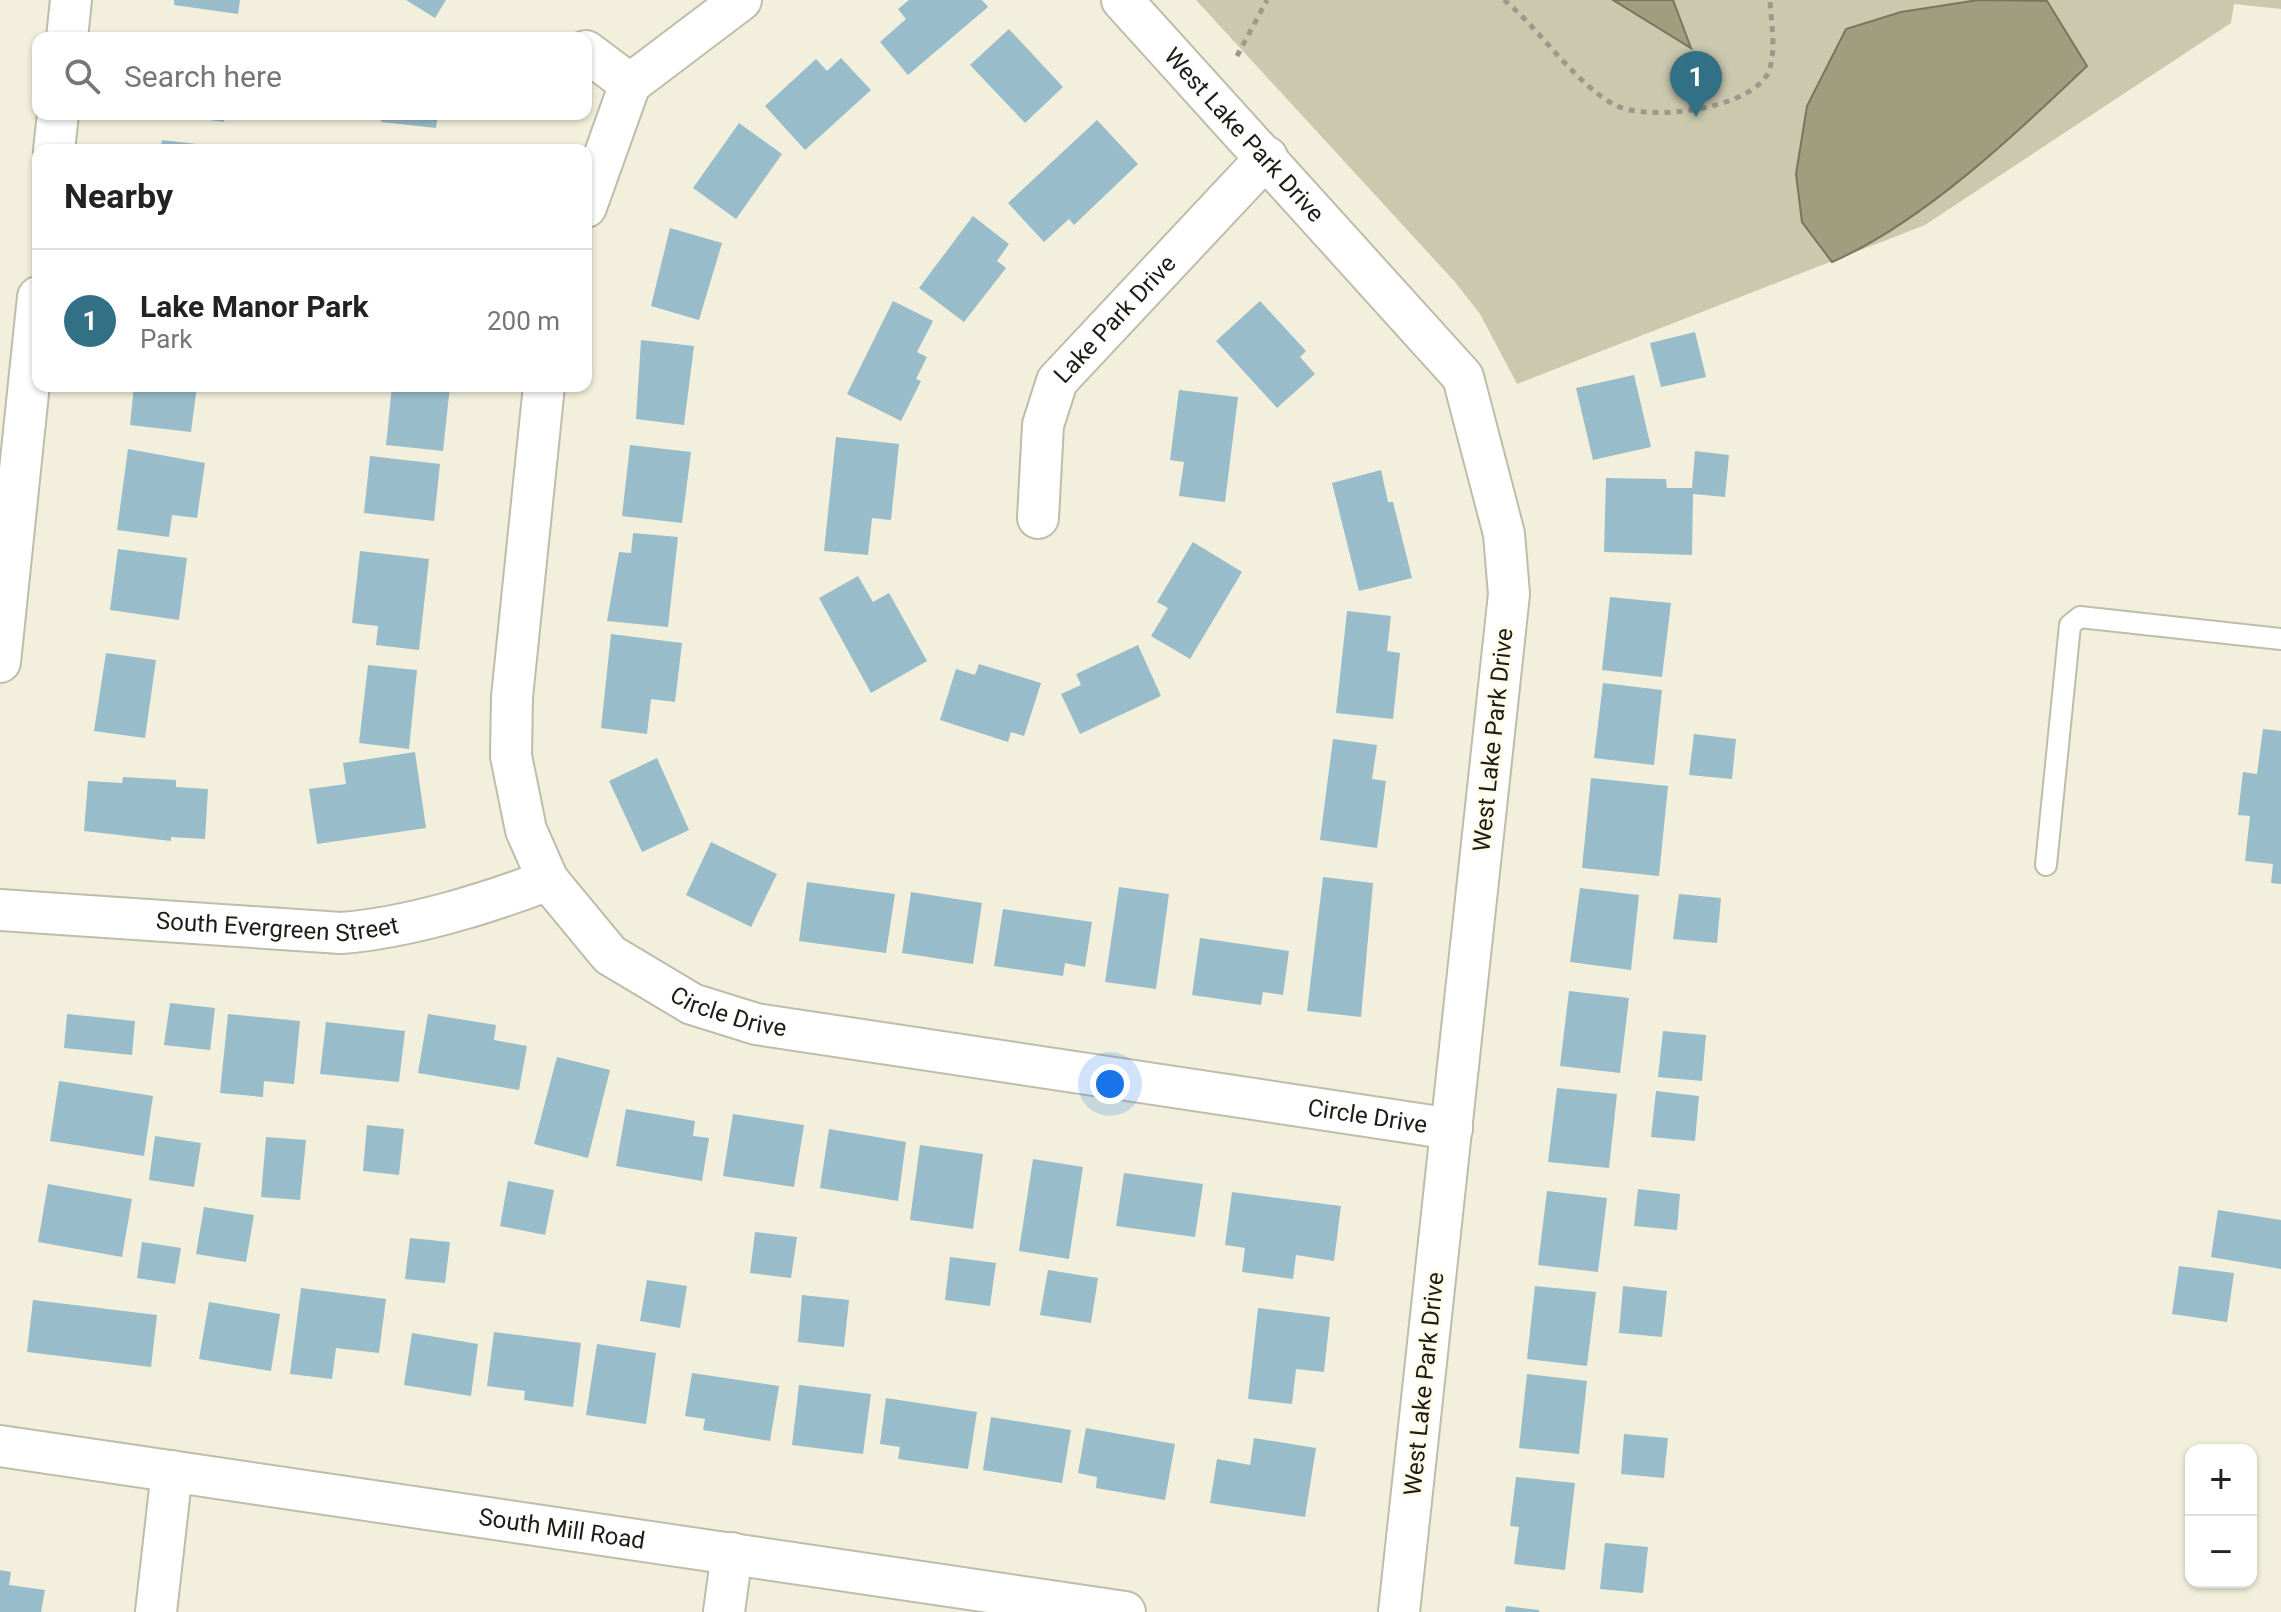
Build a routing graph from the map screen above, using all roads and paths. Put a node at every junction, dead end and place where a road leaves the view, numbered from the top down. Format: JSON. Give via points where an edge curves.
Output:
{"nodes":[{"id":1,"x":71,"y":0,"type":"edge"},
{"id":2,"x":741,"y":0,"type":"edge"},
{"id":3,"x":1122,"y":0,"type":"edge"},
{"id":4,"x":1267,"y":0,"type":"edge"},
{"id":5,"x":1504,"y":0,"type":"edge"},
{"id":6,"x":1770,"y":0,"type":"edge"},
{"id":7,"x":68,"y":32,"type":"edge"},
{"id":8,"x":592,"y":56,"type":"edge"},
{"id":9,"x":1237,"y":56,"type":"dead end"},
{"id":10,"x":630,"y":84,"type":"junction"},
{"id":11,"x":57,"y":120,"type":"edge"},
{"id":12,"x":55,"y":144,"type":"edge"},
{"id":13,"x":1267,"y":157,"type":"junction"},
{"id":14,"x":592,"y":190,"type":"edge"},
{"id":15,"x":32,"y":326,"type":"edge"},
{"id":16,"x":543,"y":392,"type":"edge"},
{"id":17,"x":12,"y":421,"type":"edge"},
{"id":18,"x":1038,"y":518,"type":"dead end"},
{"id":19,"x":2281,"y":639,"type":"edge"},
{"id":20,"x":0,"y":662,"type":"edge"},
{"id":21,"x":2046,"y":865,"type":"dead end"},
{"id":22,"x":548,"y":880,"type":"junction"},
{"id":23,"x":0,"y":910,"type":"edge"},
{"id":24,"x":1452,"y":1129,"type":"junction"},
{"id":25,"x":0,"y":1446,"type":"edge"},
{"id":26,"x":172,"y":1471,"type":"junction"},
{"id":27,"x":732,"y":1553,"type":"junction"},
{"id":28,"x":156,"y":1612,"type":"edge"},
{"id":29,"x":724,"y":1612,"type":"edge"},
{"id":30,"x":1125,"y":1612,"type":"edge"},
{"id":31,"x":1399,"y":1612,"type":"edge"}],
"edges":[{"from":1,"to":7,"type":"street"},
{"from":2,"to":10,"type":"street"},
{"from":3,"to":13,"type":"street","name":"West Lake Park Drive"},
{"from":4,"to":9,"type":"path"},
{"from":5,"to":6,"type":"path","via":[[1614,104],[1665,114],[1747,92],[1768,73]]},
{"from":8,"to":10,"type":"street"},
{"from":10,"to":14,"type":"street"},
{"from":11,"to":12,"type":"street"},
{"from":13,"to":18,"type":"street","name":"Lake Park Drive","via":[[1057,381],[1043,425]]},
{"from":13,"to":24,"type":"street","name":"West Lake Park Drive","via":[[1463,377],[1504,534],[1509,594]]},
{"from":15,"to":17,"type":"street"},
{"from":16,"to":22,"type":"street","name":"Circle Drive","via":[[512,697],[511,756],[526,830]]},
{"from":17,"to":20,"type":"street"},
{"from":19,"to":21,"type":"lane","via":[[2080,617],[2070,625]]},
{"from":22,"to":23,"type":"street","name":"South Evergreen Street","via":[[370,931],[341,933]]},
{"from":22,"to":24,"type":"street","name":"Circle Drive","via":[[610,955],[692,1004],[756,1024]]},
{"from":24,"to":31,"type":"street","name":"West Lake Park Drive"},
{"from":25,"to":26,"type":"street","name":"South Mill Road"},
{"from":26,"to":27,"type":"street","name":"South Mill Road"},
{"from":26,"to":28,"type":"street"},
{"from":27,"to":29,"type":"street"},
{"from":27,"to":30,"type":"street","name":"South Mill Road"}]}
